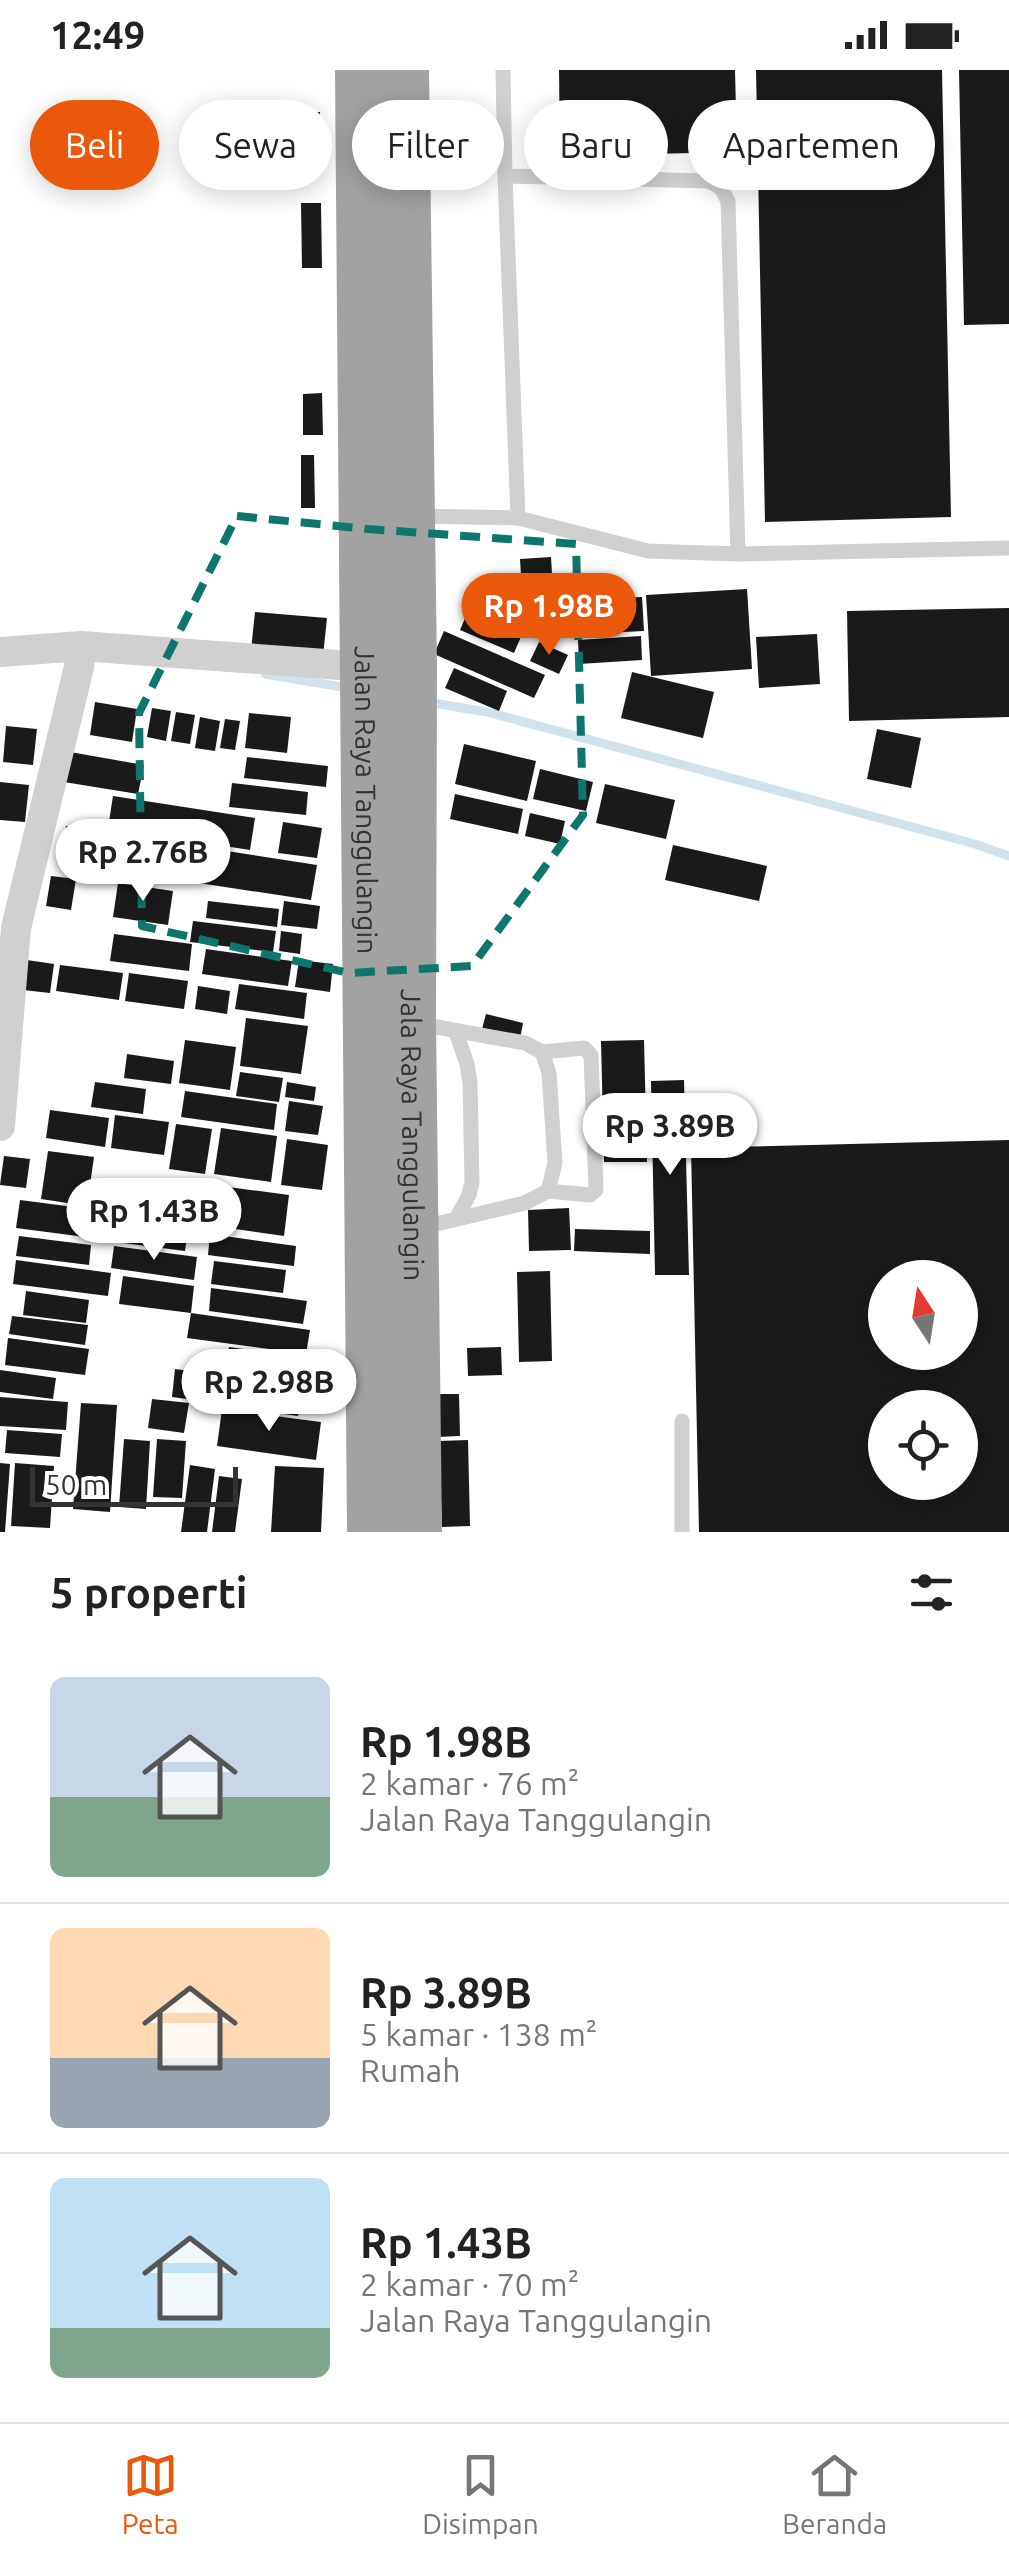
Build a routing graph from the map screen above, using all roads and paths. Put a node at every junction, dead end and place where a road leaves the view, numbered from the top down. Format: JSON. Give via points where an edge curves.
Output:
{"nodes":[{"id":1,"x":360,"y":70,"type":"edge"},
{"id":2,"x":404,"y":70,"type":"edge"},
{"id":3,"x":503,"y":70,"type":"edge"},
{"id":4,"x":505,"y":176,"type":"junction"},
{"id":5,"x":410,"y":516,"type":"junction"},
{"id":6,"x":518,"y":518,"type":"junction"},
{"id":7,"x":1009,"y":548,"type":"edge"},
{"id":8,"x":738,"y":554,"type":"junction"},
{"id":9,"x":0,"y":652,"type":"edge"},
{"id":10,"x":79,"y":659,"type":"junction"},
{"id":11,"x":382,"y":672,"type":"junction"},
{"id":12,"x":389,"y":735,"type":"junction"},
{"id":13,"x":433,"y":1027,"type":"junction"},
{"id":14,"x":542,"y":1052,"type":"junction"},
{"id":15,"x":0,"y":1126,"type":"edge"},
{"id":16,"x":548,"y":1191,"type":"junction"},
{"id":17,"x":434,"y":1224,"type":"junction"},
{"id":18,"x":682,"y":1421,"type":"dead end"},
{"id":19,"x":372,"y":1532,"type":"edge"},
{"id":20,"x":417,"y":1532,"type":"edge"},
{"id":21,"x":682,"y":1532,"type":"edge"}],
"edges":[{"from":1,"to":11,"type":"highway","name":"Jalan Raya Tanggulangin"},
{"from":2,"to":5,"type":"highway","name":"Jalan Raya Tanggulangin"},
{"from":3,"to":4,"type":"lane"},
{"from":4,"to":6,"type":"lane"},
{"from":4,"to":8,"type":"lane","via":[[709,181],[721,188],[728,201]]},
{"from":5,"to":6,"type":"lane"},
{"from":5,"to":11,"type":"highway","name":"Jalan Raya Tanggulangin"},
{"from":6,"to":8,"type":"lane","via":[[648,551]]},
{"from":7,"to":8,"type":"lane"},
{"from":9,"to":10,"type":"street"},
{"from":10,"to":11,"type":"street"},
{"from":10,"to":15,"type":"street","via":[[16,928]]},
{"from":11,"to":12,"type":"highway"},
{"from":12,"to":13,"type":"highway","name":"Jala Raya Tanggulangin"},
{"from":12,"to":19,"type":"highway","name":"Jalan Raya Tanggulangin"},
{"from":13,"to":14,"type":"lane"},
{"from":13,"to":17,"type":"highway","name":"Jala Raya Tanggulangin"},
{"from":14,"to":16,"type":"lane","via":[[555,1163]]},
{"from":14,"to":16,"type":"lane","via":[[584,1048],[591,1055],[596,1190]]},
{"from":16,"to":17,"type":"lane","via":[[525,1203]]},
{"from":17,"to":20,"type":"highway","name":"Jala Raya Tanggulangin"},
{"from":18,"to":21,"type":"lane"}]}
